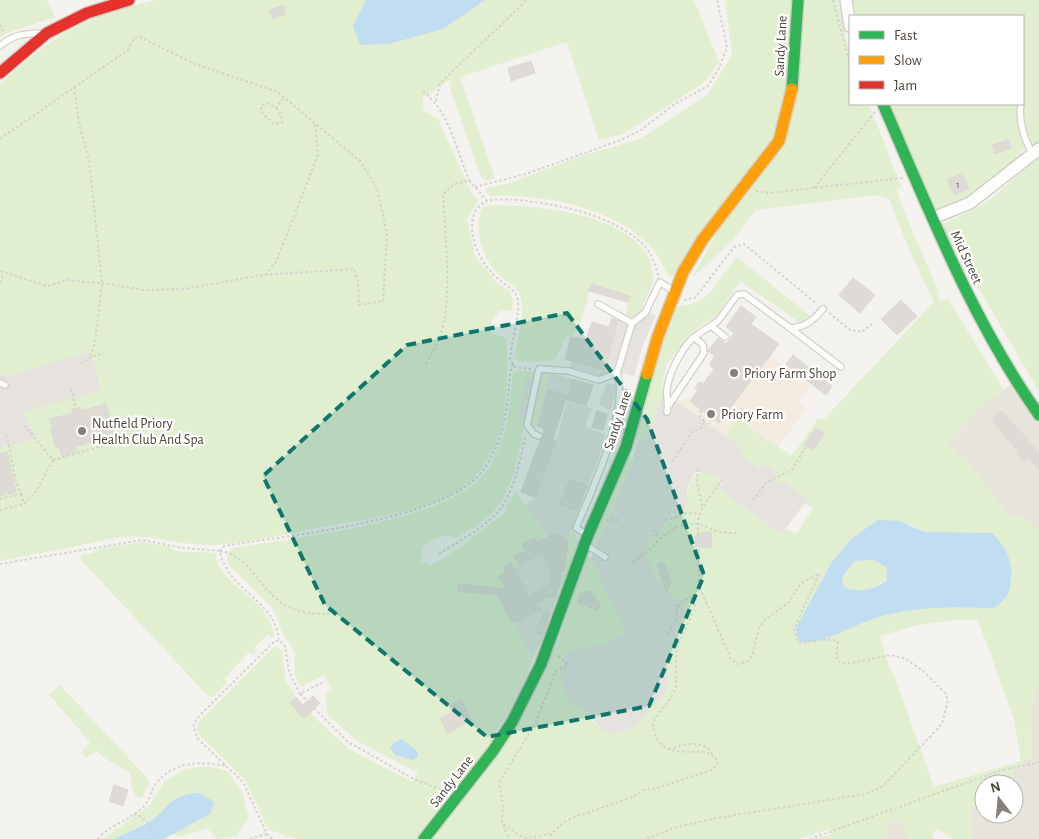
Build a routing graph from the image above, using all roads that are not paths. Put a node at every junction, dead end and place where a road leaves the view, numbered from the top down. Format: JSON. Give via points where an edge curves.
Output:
{"nodes":[{"id":1,"x":129,"y":0,"type":"edge"},
{"id":2,"x":798,"y":0,"type":"edge"},
{"id":3,"x":846,"y":0,"type":"edge"},
{"id":4,"x":849,"y":20,"type":"edge"},
{"id":5,"x":47,"y":33,"type":"junction"},
{"id":6,"x":0,"y":46,"type":"edge"},
{"id":7,"x":0,"y":73,"type":"edge"},
{"id":8,"x":1021,"y":105,"type":"edge"},
{"id":9,"x":879,"y":108,"type":"edge"},
{"id":10,"x":1036,"y":151,"type":"edge"},
{"id":11,"x":933,"y":218,"type":"junction"},
{"id":12,"x":675,"y":292,"type":"junction"},
{"id":13,"x":598,"y":304,"type":"dead end"},
{"id":14,"x":823,"y":309,"type":"road end"},
{"id":15,"x":632,"y":323,"type":"junction"},
{"id":16,"x":710,"y":326,"type":"junction"},
{"id":17,"x":790,"y":328,"type":"junction"},
{"id":18,"x":694,"y":337,"type":"junction"},
{"id":19,"x":725,"y":337,"type":"dead end"},
{"id":20,"x":841,"y":367,"type":"dead end"},
{"id":21,"x":617,"y":373,"type":"junction"},
{"id":22,"x":669,"y":405,"type":"junction"},
{"id":23,"x":667,"y":412,"type":"dead end"},
{"id":24,"x":1039,"y":415,"type":"edge"},
{"id":25,"x":539,"y":436,"type":"dead end"},
{"id":26,"x":587,"y":540,"type":"junction"},
{"id":27,"x":605,"y":558,"type":"dead end"},
{"id":28,"x":424,"y":839,"type":"edge"}],
"edges":[{"from":1,"to":5,"type":"street","via":[[87,13]]},
{"from":2,"to":12,"type":"street","name":"Sandy Lane","via":[[792,88],[786,124],[779,141],[703,239]]},
{"from":3,"to":4,"type":"street"},
{"from":5,"to":6,"type":"lane","via":[[21,34]]},
{"from":5,"to":7,"type":"street"},
{"from":8,"to":10,"type":"lane","via":[[1024,138]]},
{"from":9,"to":11,"type":"street","name":"Mid Street"},
{"from":10,"to":11,"type":"street","via":[[970,203]]},
{"from":11,"to":24,"type":"street","name":"Mid Street","via":[[958,276],[1006,366]]},
{"from":12,"to":15,"type":"lane","via":[[660,282],[644,314]]},
{"from":12,"to":26,"type":"street","name":"Sandy Lane","via":[[658,336],[626,447]]},
{"from":13,"to":15,"type":"lane"},
{"from":14,"to":17,"type":"lane","via":[[803,327]]},
{"from":15,"to":21,"type":"lane"},
{"from":16,"to":17,"type":"lane","via":[[718,321],[737,295],[744,294]]},
{"from":16,"to":18,"type":"lane"},
{"from":16,"to":19,"type":"lane"},
{"from":17,"to":20,"type":"lane"},
{"from":18,"to":22,"type":"lane","via":[[672,373],[667,389]]},
{"from":18,"to":22,"type":"lane","via":[[704,345],[704,353]]},
{"from":21,"to":25,"type":"lane","via":[[599,380],[569,371],[539,369],[526,425]]},
{"from":21,"to":26,"type":"lane","via":[[621,391],[614,423],[576,528]]},
{"from":22,"to":23,"type":"lane"},
{"from":26,"to":27,"type":"lane"},
{"from":26,"to":28,"type":"street","name":"Sandy Lane","via":[[547,649],[512,722]]}]}
